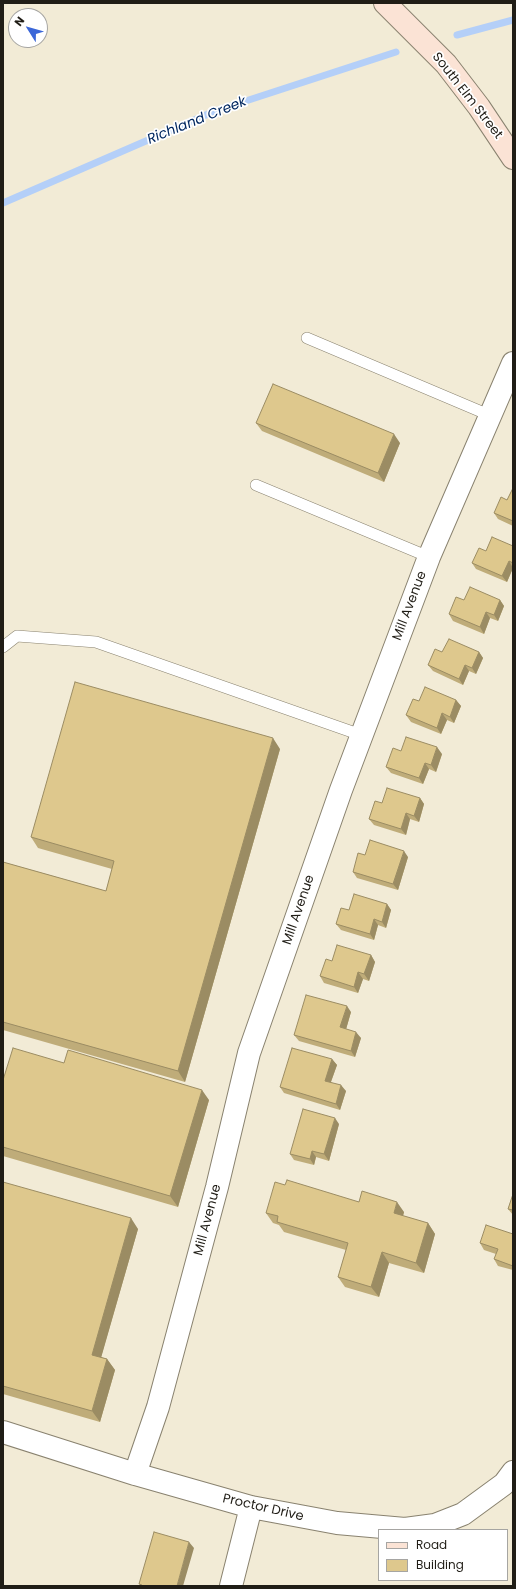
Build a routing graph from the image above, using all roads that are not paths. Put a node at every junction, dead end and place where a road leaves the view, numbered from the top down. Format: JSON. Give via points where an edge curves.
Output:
{"nodes":[{"id":1,"x":385,"y":3,"type":"edge"},
{"id":2,"x":513,"y":158,"type":"edge"},
{"id":3,"x":307,"y":338,"type":"dead end"},
{"id":4,"x":513,"y":363,"type":"edge"},
{"id":5,"x":489,"y":415,"type":"junction"},
{"id":6,"x":256,"y":486,"type":"dead end"},
{"id":7,"x":429,"y":557,"type":"junction"},
{"id":8,"x":3,"y":647,"type":"edge"},
{"id":9,"x":361,"y":735,"type":"junction"},
{"id":10,"x":3,"y":1432,"type":"edge"},
{"id":11,"x":513,"y":1472,"type":"edge"},
{"id":12,"x":135,"y":1474,"type":"junction"},
{"id":13,"x":251,"y":1507,"type":"junction"},
{"id":14,"x":231,"y":1586,"type":"edge"}],
"edges":[{"from":1,"to":2,"type":"street","name":"South Elm Street","via":[[446,64]]},
{"from":3,"to":5,"type":"lane"},
{"from":4,"to":5,"type":"street","name":"Mill Avenue"},
{"from":5,"to":7,"type":"street","name":"Mill Avenue"},
{"from":6,"to":7,"type":"lane"},
{"from":7,"to":9,"type":"street","name":"Mill Avenue"},
{"from":8,"to":9,"type":"lane","via":[[17,636],[96,642]]},
{"from":9,"to":12,"type":"street","name":"Mill Avenue","via":[[249,1053],[217,1187],[158,1407]]},
{"from":10,"to":12,"type":"street","name":"Proctor Drive"},
{"from":11,"to":13,"type":"street","name":"Proctor Drive","via":[[504,1484],[464,1514],[435,1524],[405,1529],[337,1523]]},
{"from":12,"to":13,"type":"street","name":"Proctor Drive"},
{"from":13,"to":14,"type":"street"}]}
